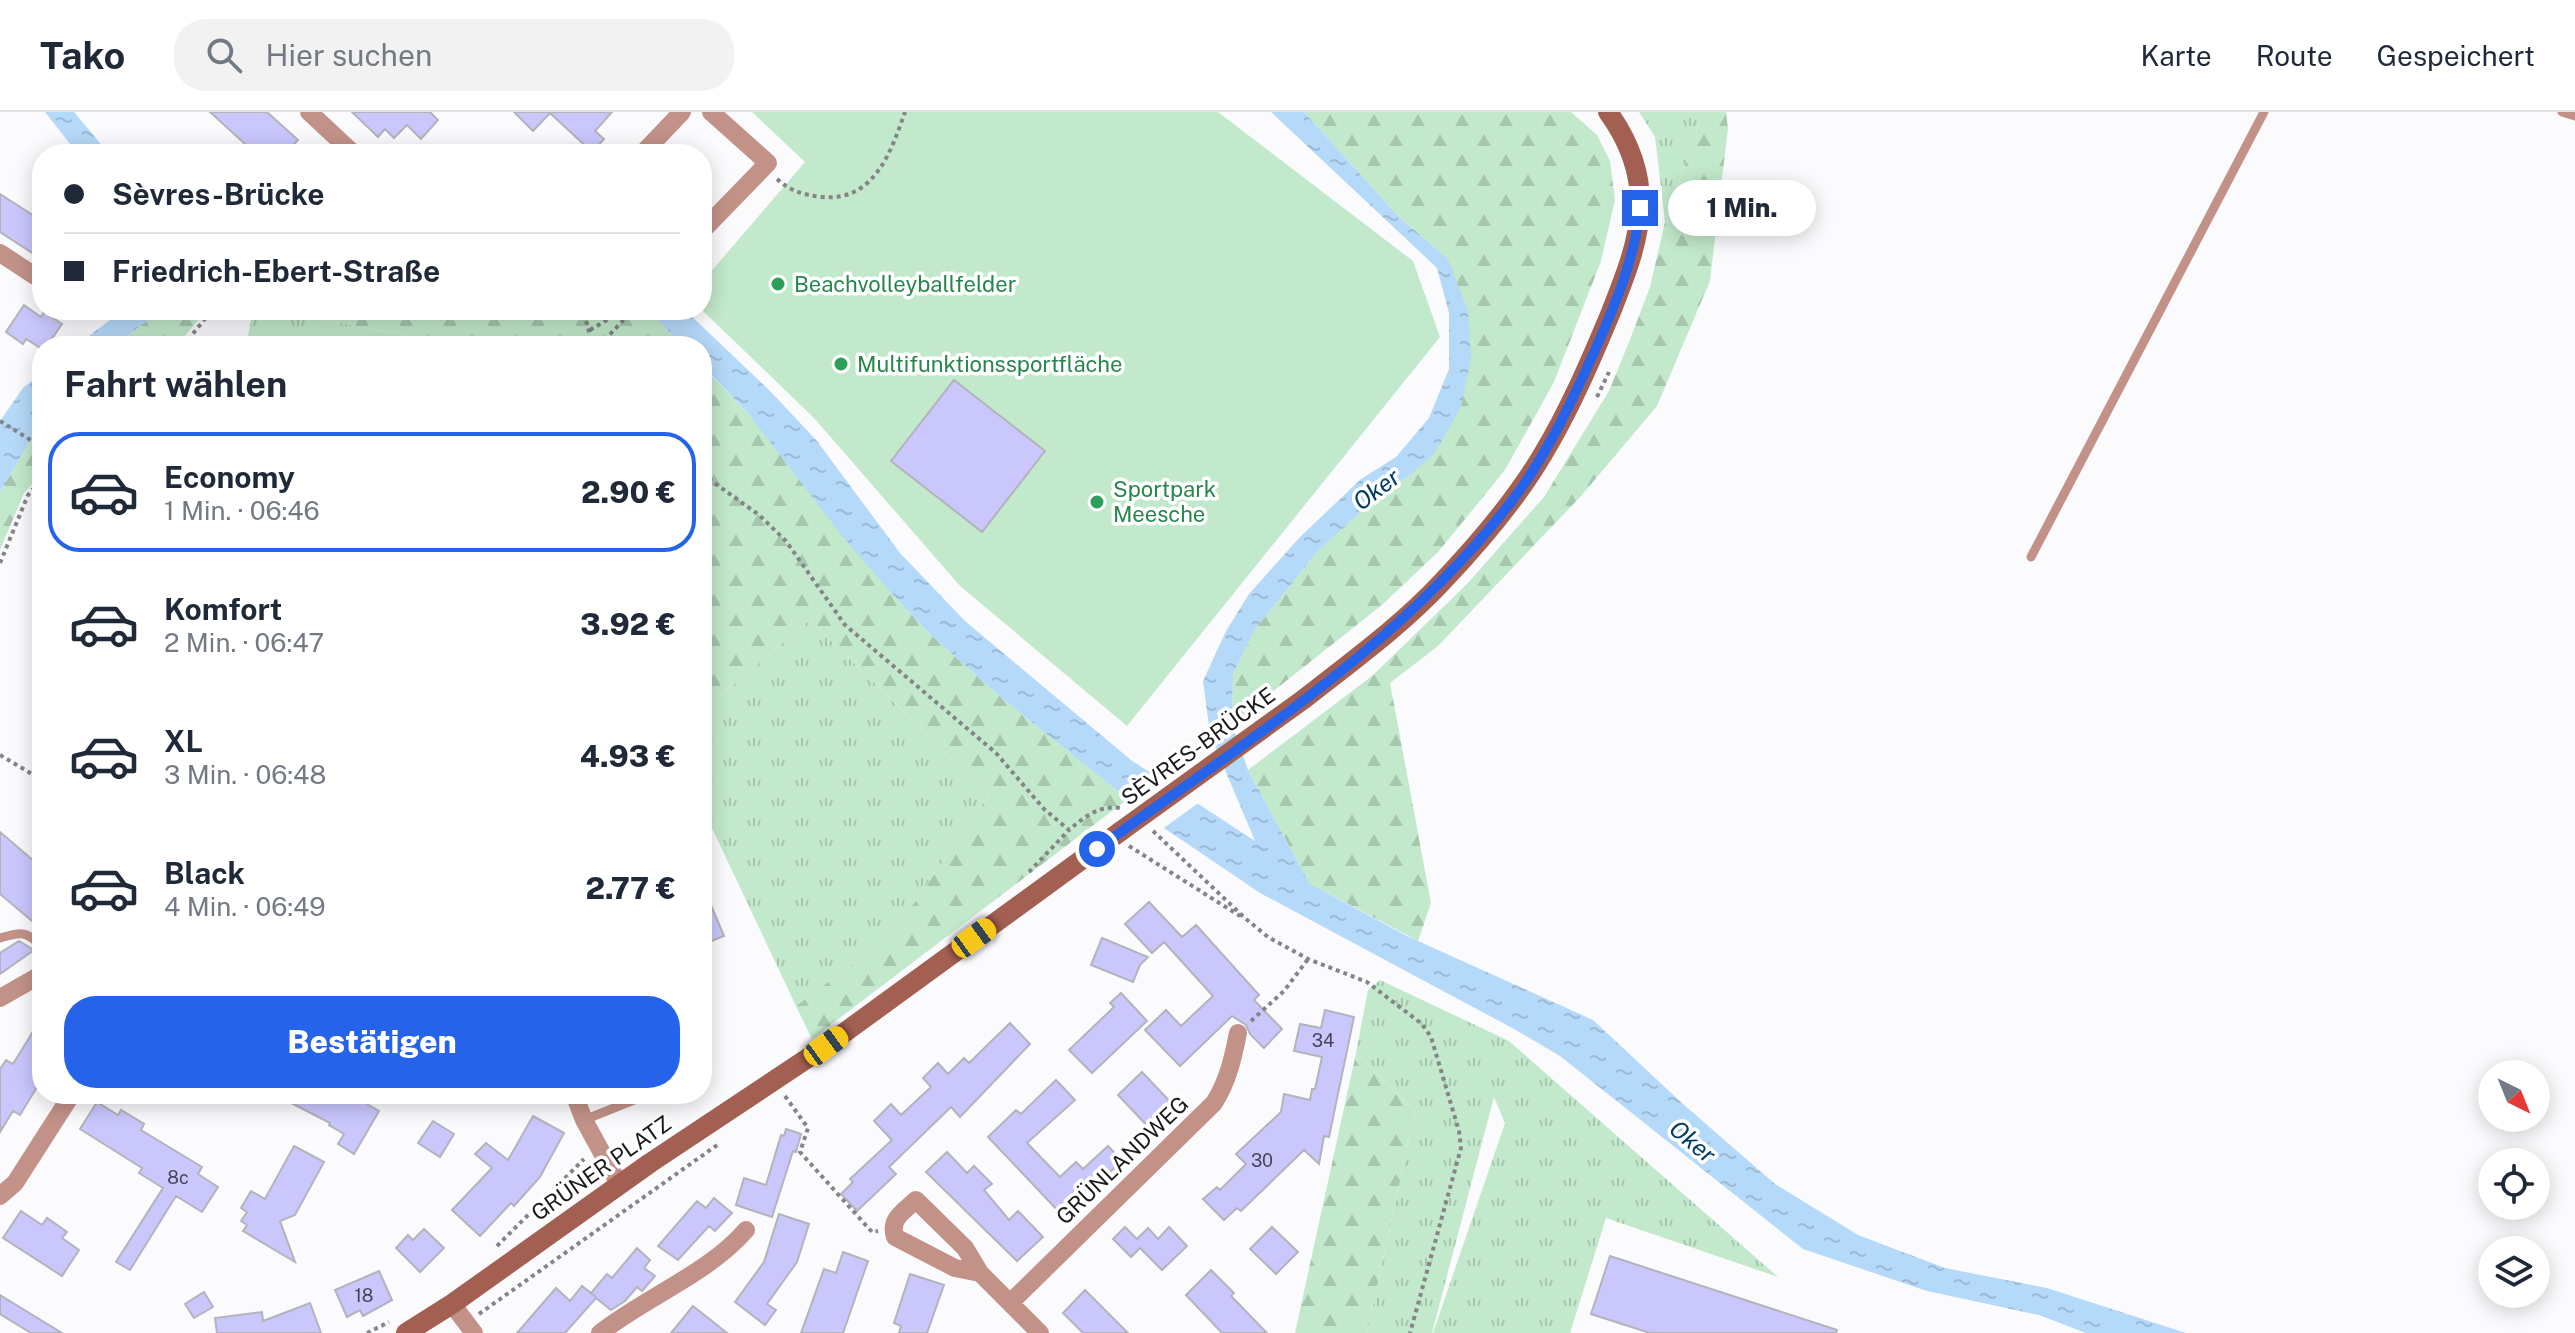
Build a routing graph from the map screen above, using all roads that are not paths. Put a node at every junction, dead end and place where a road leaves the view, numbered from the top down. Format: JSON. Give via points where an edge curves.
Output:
{"nodes":[{"id":1,"x":309,"y":112,"type":"edge"},
{"id":2,"x":682,"y":112,"type":"edge"},
{"id":3,"x":711,"y":112,"type":"edge"},
{"id":4,"x":1608,"y":112,"type":"edge"},
{"id":5,"x":2264,"y":112,"type":"edge"},
{"id":6,"x":2562,"y":112,"type":"edge"},
{"id":7,"x":2575,"y":116,"type":"edge"},
{"id":8,"x":343,"y":144,"type":"edge"},
{"id":9,"x":652,"y":144,"type":"edge"},
{"id":10,"x":712,"y":221,"type":"edge"},
{"id":11,"x":0,"y":253,"type":"edge"},
{"id":12,"x":32,"y":274,"type":"edge"},
{"id":13,"x":2031,"y":557,"type":"dead end"},
{"id":14,"x":32,"y":937,"type":"edge"},
{"id":15,"x":0,"y":938,"type":"edge"},
{"id":16,"x":32,"y":980,"type":"edge"},
{"id":17,"x":0,"y":998,"type":"edge"},
{"id":18,"x":1238,"y":1033,"type":"road end"},
{"id":19,"x":826,"y":1046,"type":"joint"},
{"id":20,"x":66,"y":1104,"type":"edge"},
{"id":21,"x":578,"y":1104,"type":"edge"},
{"id":22,"x":624,"y":1104,"type":"edge"},
{"id":23,"x":584,"y":1120,"type":"junction"},
{"id":24,"x":619,"y":1184,"type":"junction"},
{"id":25,"x":0,"y":1196,"type":"edge"},
{"id":26,"x":746,"y":1230,"type":"dead end"},
{"id":27,"x":980,"y":1273,"type":"junction"},
{"id":28,"x":1010,"y":1303,"type":"junction"},
{"id":29,"x":452,"y":1304,"type":"junction"},
{"id":30,"x":400,"y":1326,"type":"edge"},
{"id":31,"x":474,"y":1333,"type":"edge"},
{"id":32,"x":600,"y":1333,"type":"edge"},
{"id":33,"x":1040,"y":1333,"type":"edge"}],
"edges":[{"from":1,"to":8,"type":"street"},
{"from":2,"to":9,"type":"street"},
{"from":3,"to":10,"type":"street","via":[[768,163]]},
{"from":4,"to":19,"type":"main road","name":"SÈVRES-BRÜCKE","bridge":true,"via":[[1637,170],[1638,227],[1618,293],[1563,416],[1520,489],[1480,540],[1398,623],[1125,839]]},
{"from":5,"to":13,"type":"lane"},
{"from":6,"to":7,"type":"lane"},
{"from":11,"to":12,"type":"street"},
{"from":14,"to":15,"type":"lane","via":[[19,932]]},
{"from":16,"to":17,"type":"street"},
{"from":18,"to":28,"type":"street","name":"GRÜNLANDWEG","via":[[1232,1065],[1214,1103]]},
{"from":19,"to":24,"type":"main road","name":"GRÜNER PLATZ"},
{"from":20,"to":25,"type":"street","via":[[15,1183]]},
{"from":21,"to":23,"type":"street"},
{"from":22,"to":23,"type":"lane"},
{"from":23,"to":24,"type":"street"},
{"from":24,"to":29,"type":"main road","name":"GRÜNER PLATZ"},
{"from":26,"to":32,"type":"street","via":[[731,1248]]},
{"from":27,"to":27,"type":"street","via":[[955,1268],[895,1237],[897,1217],[916,1200],[965,1248]]},
{"from":27,"to":28,"type":"street"},
{"from":28,"to":33,"type":"street"},
{"from":29,"to":30,"type":"main road","name":"GRÜNER PLATZ"},
{"from":29,"to":31,"type":"street"}]}
